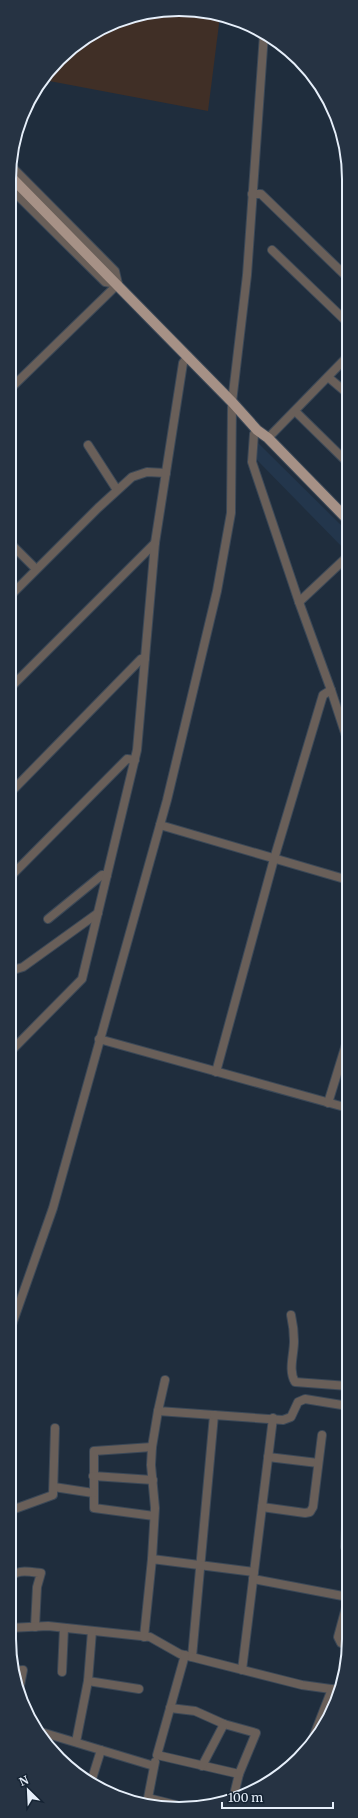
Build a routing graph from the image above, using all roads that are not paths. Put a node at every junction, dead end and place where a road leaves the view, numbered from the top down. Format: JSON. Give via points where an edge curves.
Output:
{"nodes":[{"id":1,"x":265,"y":40,"type":"edge"},
{"id":2,"x":16,"y":171,"type":"edge"},
{"id":3,"x":16,"y":182,"type":"edge"},
{"id":4,"x":16,"y":194,"type":"edge"},
{"id":5,"x":252,"y":194,"type":"junction"},
{"id":6,"x":272,"y":250,"type":"dead end"},
{"id":7,"x":342,"y":273,"type":"edge"},
{"id":8,"x":114,"y":281,"type":"junction"},
{"id":9,"x":342,"y":318,"type":"edge"},
{"id":10,"x":188,"y":356,"type":"junction"},
{"id":11,"x":342,"y":362,"type":"edge"},
{"id":12,"x":328,"y":377,"type":"junction"},
{"id":13,"x":16,"y":380,"type":"edge"},
{"id":14,"x":342,"y":389,"type":"edge"},
{"id":15,"x":232,"y":402,"type":"junction"},
{"id":16,"x":295,"y":411,"type":"junction"},
{"id":17,"x":257,"y":430,"type":"junction"},
{"id":18,"x":268,"y":438,"type":"junction"},
{"id":19,"x":88,"y":444,"type":"dead end"},
{"id":20,"x":342,"y":457,"type":"edge"},
{"id":21,"x":166,"y":473,"type":"junction"},
{"id":22,"x":117,"y":490,"type":"junction"},
{"id":23,"x":342,"y":514,"type":"edge"},
{"id":24,"x":155,"y":543,"type":"junction"},
{"id":25,"x":16,"y":549,"type":"edge"},
{"id":26,"x":342,"y":562,"type":"edge"},
{"id":27,"x":36,"y":569,"type":"junction"},
{"id":28,"x":16,"y":590,"type":"edge"},
{"id":29,"x":298,"y":602,"type":"junction"},
{"id":30,"x":146,"y":658,"type":"junction"},
{"id":31,"x":16,"y":682,"type":"edge"},
{"id":32,"x":331,"y":690,"type":"junction"},
{"id":33,"x":342,"y":721,"type":"edge"},
{"id":34,"x":135,"y":760,"type":"junction"},
{"id":35,"x":16,"y":787,"type":"edge"},
{"id":36,"x":160,"y":826,"type":"junction"},
{"id":37,"x":274,"y":859,"type":"junction"},
{"id":38,"x":16,"y":871,"type":"edge"},
{"id":39,"x":107,"y":875,"type":"junction"},
{"id":40,"x":342,"y":878,"type":"edge"},
{"id":41,"x":98,"y":913,"type":"junction"},
{"id":42,"x":48,"y":919,"type":"dead end"},
{"id":43,"x":16,"y":969,"type":"edge"},
{"id":44,"x":99,"y":1039,"type":"junction"},
{"id":45,"x":16,"y":1046,"type":"edge"},
{"id":46,"x":342,"y":1058,"type":"edge"},
{"id":47,"x":216,"y":1072,"type":"junction"},
{"id":48,"x":328,"y":1103,"type":"junction"},
{"id":49,"x":342,"y":1106,"type":"edge"},
{"id":50,"x":16,"y":1306,"type":"edge"},
{"id":51,"x":291,"y":1315,"type":"dead end"},
{"id":52,"x":165,"y":1380,"type":"dead end"},
{"id":53,"x":342,"y":1386,"type":"edge"},
{"id":54,"x":342,"y":1405,"type":"edge"},
{"id":55,"x":158,"y":1411,"type":"junction"},
{"id":56,"x":214,"y":1415,"type":"junction"},
{"id":57,"x":273,"y":1418,"type":"junction"},
{"id":58,"x":55,"y":1428,"type":"dead end"},
{"id":59,"x":322,"y":1435,"type":"dead end"},
{"id":60,"x":152,"y":1447,"type":"junction"},
{"id":61,"x":268,"y":1458,"type":"junction"},
{"id":62,"x":318,"y":1463,"type":"junction"},
{"id":63,"x":93,"y":1476,"type":"junction"},
{"id":64,"x":153,"y":1480,"type":"junction"},
{"id":65,"x":54,"y":1487,"type":"junction"},
{"id":66,"x":93,"y":1493,"type":"junction"},
{"id":67,"x":262,"y":1507,"type":"junction"},
{"id":68,"x":16,"y":1508,"type":"edge"},
{"id":69,"x":154,"y":1516,"type":"junction"},
{"id":70,"x":152,"y":1560,"type":"junction"},
{"id":71,"x":201,"y":1566,"type":"junction"},
{"id":72,"x":16,"y":1572,"type":"edge"},
{"id":73,"x":253,"y":1576,"type":"junction"},
{"id":74,"x":342,"y":1598,"type":"edge"},
{"id":75,"x":342,"y":1622,"type":"edge"},
{"id":76,"x":35,"y":1627,"type":"junction"},
{"id":77,"x":16,"y":1628,"type":"edge"},
{"id":78,"x":64,"y":1628,"type":"junction"},
{"id":79,"x":92,"y":1631,"type":"junction"},
{"id":80,"x":144,"y":1637,"type":"junction"},
{"id":81,"x":342,"y":1643,"type":"edge"},
{"id":82,"x":188,"y":1656,"type":"junction"},
{"id":83,"x":19,"y":1670,"type":"edge"},
{"id":84,"x":242,"y":1670,"type":"junction"},
{"id":85,"x":62,"y":1672,"type":"dead end"},
{"id":86,"x":21,"y":1679,"type":"edge"},
{"id":87,"x":88,"y":1681,"type":"junction"},
{"id":88,"x":139,"y":1689,"type":"dead end"},
{"id":89,"x":333,"y":1690,"type":"edge"},
{"id":90,"x":170,"y":1708,"type":"junction"},
{"id":91,"x":224,"y":1724,"type":"junction"},
{"id":92,"x":46,"y":1734,"type":"edge"},
{"id":93,"x":76,"y":1742,"type":"junction"},
{"id":94,"x":101,"y":1750,"type":"junction"},
{"id":95,"x":157,"y":1755,"type":"junction"},
{"id":96,"x":154,"y":1766,"type":"junction"},
{"id":97,"x":202,"y":1766,"type":"junction"},
{"id":98,"x":239,"y":1774,"type":"junction"},
{"id":99,"x":92,"y":1777,"type":"edge"},
{"id":100,"x":236,"y":1792,"type":"edge"},
{"id":101,"x":147,"y":1800,"type":"edge"}],
"edges":[{"from":1,"to":5,"type":"street"},
{"from":2,"to":8,"type":"street","via":[[115,271]]},
{"from":3,"to":8,"type":"main road"},
{"from":4,"to":8,"type":"street","via":[[105,282]]},
{"from":5,"to":7,"type":"street","via":[[261,194]]},
{"from":5,"to":15,"type":"street","via":[[247,275]]},
{"from":6,"to":9,"type":"street"},
{"from":8,"to":10,"type":"main road"},
{"from":8,"to":13,"type":"street"},
{"from":10,"to":15,"type":"main road"},
{"from":10,"to":21,"type":"street","via":[[183,363]]},
{"from":11,"to":12,"type":"street"},
{"from":12,"to":14,"type":"street"},
{"from":12,"to":16,"type":"street"},
{"from":15,"to":17,"type":"main road"},
{"from":15,"to":36,"type":"street","via":[[231,513],[217,591]]},
{"from":16,"to":18,"type":"street"},
{"from":16,"to":20,"type":"street"},
{"from":17,"to":18,"type":"main road"},
{"from":17,"to":29,"type":"street","via":[[254,434],[252,462]]},
{"from":18,"to":23,"type":"main road"},
{"from":19,"to":22,"type":"street"},
{"from":21,"to":22,"type":"street","via":[[147,472],[132,477]]},
{"from":21,"to":24,"type":"street"},
{"from":22,"to":27,"type":"street"},
{"from":24,"to":30,"type":"street"},
{"from":24,"to":31,"type":"street"},
{"from":25,"to":27,"type":"street"},
{"from":26,"to":29,"type":"street"},
{"from":27,"to":28,"type":"street"},
{"from":29,"to":32,"type":"street"},
{"from":30,"to":34,"type":"street"},
{"from":30,"to":35,"type":"street","via":[[141,659]]},
{"from":32,"to":33,"type":"street"},
{"from":32,"to":37,"type":"street","via":[[323,695]]},
{"from":34,"to":38,"type":"street","via":[[127,759]]},
{"from":34,"to":39,"type":"street"},
{"from":36,"to":37,"type":"street"},
{"from":36,"to":44,"type":"street"},
{"from":37,"to":40,"type":"street"},
{"from":37,"to":47,"type":"street"},
{"from":39,"to":41,"type":"street"},
{"from":39,"to":42,"type":"street","via":[[102,875]]},
{"from":41,"to":43,"type":"street","via":[[23,967]]},
{"from":41,"to":45,"type":"street","via":[[82,979]]},
{"from":44,"to":47,"type":"street"},
{"from":44,"to":50,"type":"street","via":[[53,1208]]},
{"from":46,"to":48,"type":"street"},
{"from":47,"to":48,"type":"street"},
{"from":48,"to":49,"type":"street"},
{"from":51,"to":53,"type":"street","via":[[294,1340],[291,1375],[295,1382]]},
{"from":52,"to":55,"type":"street"},
{"from":54,"to":57,"type":"street","via":[[305,1399],[298,1402],[291,1416],[283,1420]]},
{"from":55,"to":56,"type":"street"},
{"from":55,"to":60,"type":"street"},
{"from":56,"to":57,"type":"street"},
{"from":56,"to":71,"type":"street"},
{"from":57,"to":61,"type":"street"},
{"from":58,"to":65,"type":"street"},
{"from":59,"to":62,"type":"street"},
{"from":60,"to":63,"type":"street","via":[[94,1450]]},
{"from":60,"to":64,"type":"street"},
{"from":61,"to":62,"type":"street"},
{"from":61,"to":67,"type":"street"},
{"from":62,"to":67,"type":"street","via":[[313,1507],[310,1512]]},
{"from":63,"to":64,"type":"street"},
{"from":63,"to":66,"type":"street"},
{"from":64,"to":69,"type":"street"},
{"from":65,"to":66,"type":"street"},
{"from":65,"to":68,"type":"street","via":[[53,1495]]},
{"from":66,"to":69,"type":"street","via":[[94,1508]]},
{"from":67,"to":73,"type":"street"},
{"from":69,"to":70,"type":"street"},
{"from":70,"to":71,"type":"street"},
{"from":70,"to":80,"type":"street"},
{"from":71,"to":73,"type":"street"},
{"from":71,"to":82,"type":"street"},
{"from":72,"to":76,"type":"street","via":[[41,1573],[37,1587]]},
{"from":73,"to":74,"type":"street"},
{"from":73,"to":84,"type":"street"},
{"from":75,"to":81,"type":"street","via":[[338,1637]]},
{"from":76,"to":77,"type":"street"},
{"from":76,"to":78,"type":"street"},
{"from":78,"to":79,"type":"street"},
{"from":78,"to":85,"type":"street"},
{"from":79,"to":80,"type":"street"},
{"from":79,"to":87,"type":"street"},
{"from":80,"to":82,"type":"street","via":[[150,1637]]},
{"from":82,"to":84,"type":"street"},
{"from":82,"to":90,"type":"street"},
{"from":83,"to":86,"type":"street","via":[[23,1670]]},
{"from":84,"to":89,"type":"street"},
{"from":87,"to":88,"type":"street"},
{"from":87,"to":93,"type":"street"},
{"from":90,"to":91,"type":"street","via":[[195,1711]]},
{"from":90,"to":95,"type":"street"},
{"from":91,"to":97,"type":"street"},
{"from":91,"to":98,"type":"street","via":[[256,1733]]},
{"from":92,"to":93,"type":"street"},
{"from":93,"to":94,"type":"street"},
{"from":94,"to":96,"type":"street"},
{"from":94,"to":99,"type":"street"},
{"from":95,"to":96,"type":"street"},
{"from":95,"to":97,"type":"street"},
{"from":96,"to":101,"type":"street"},
{"from":97,"to":98,"type":"street"},
{"from":98,"to":100,"type":"street"}]}
